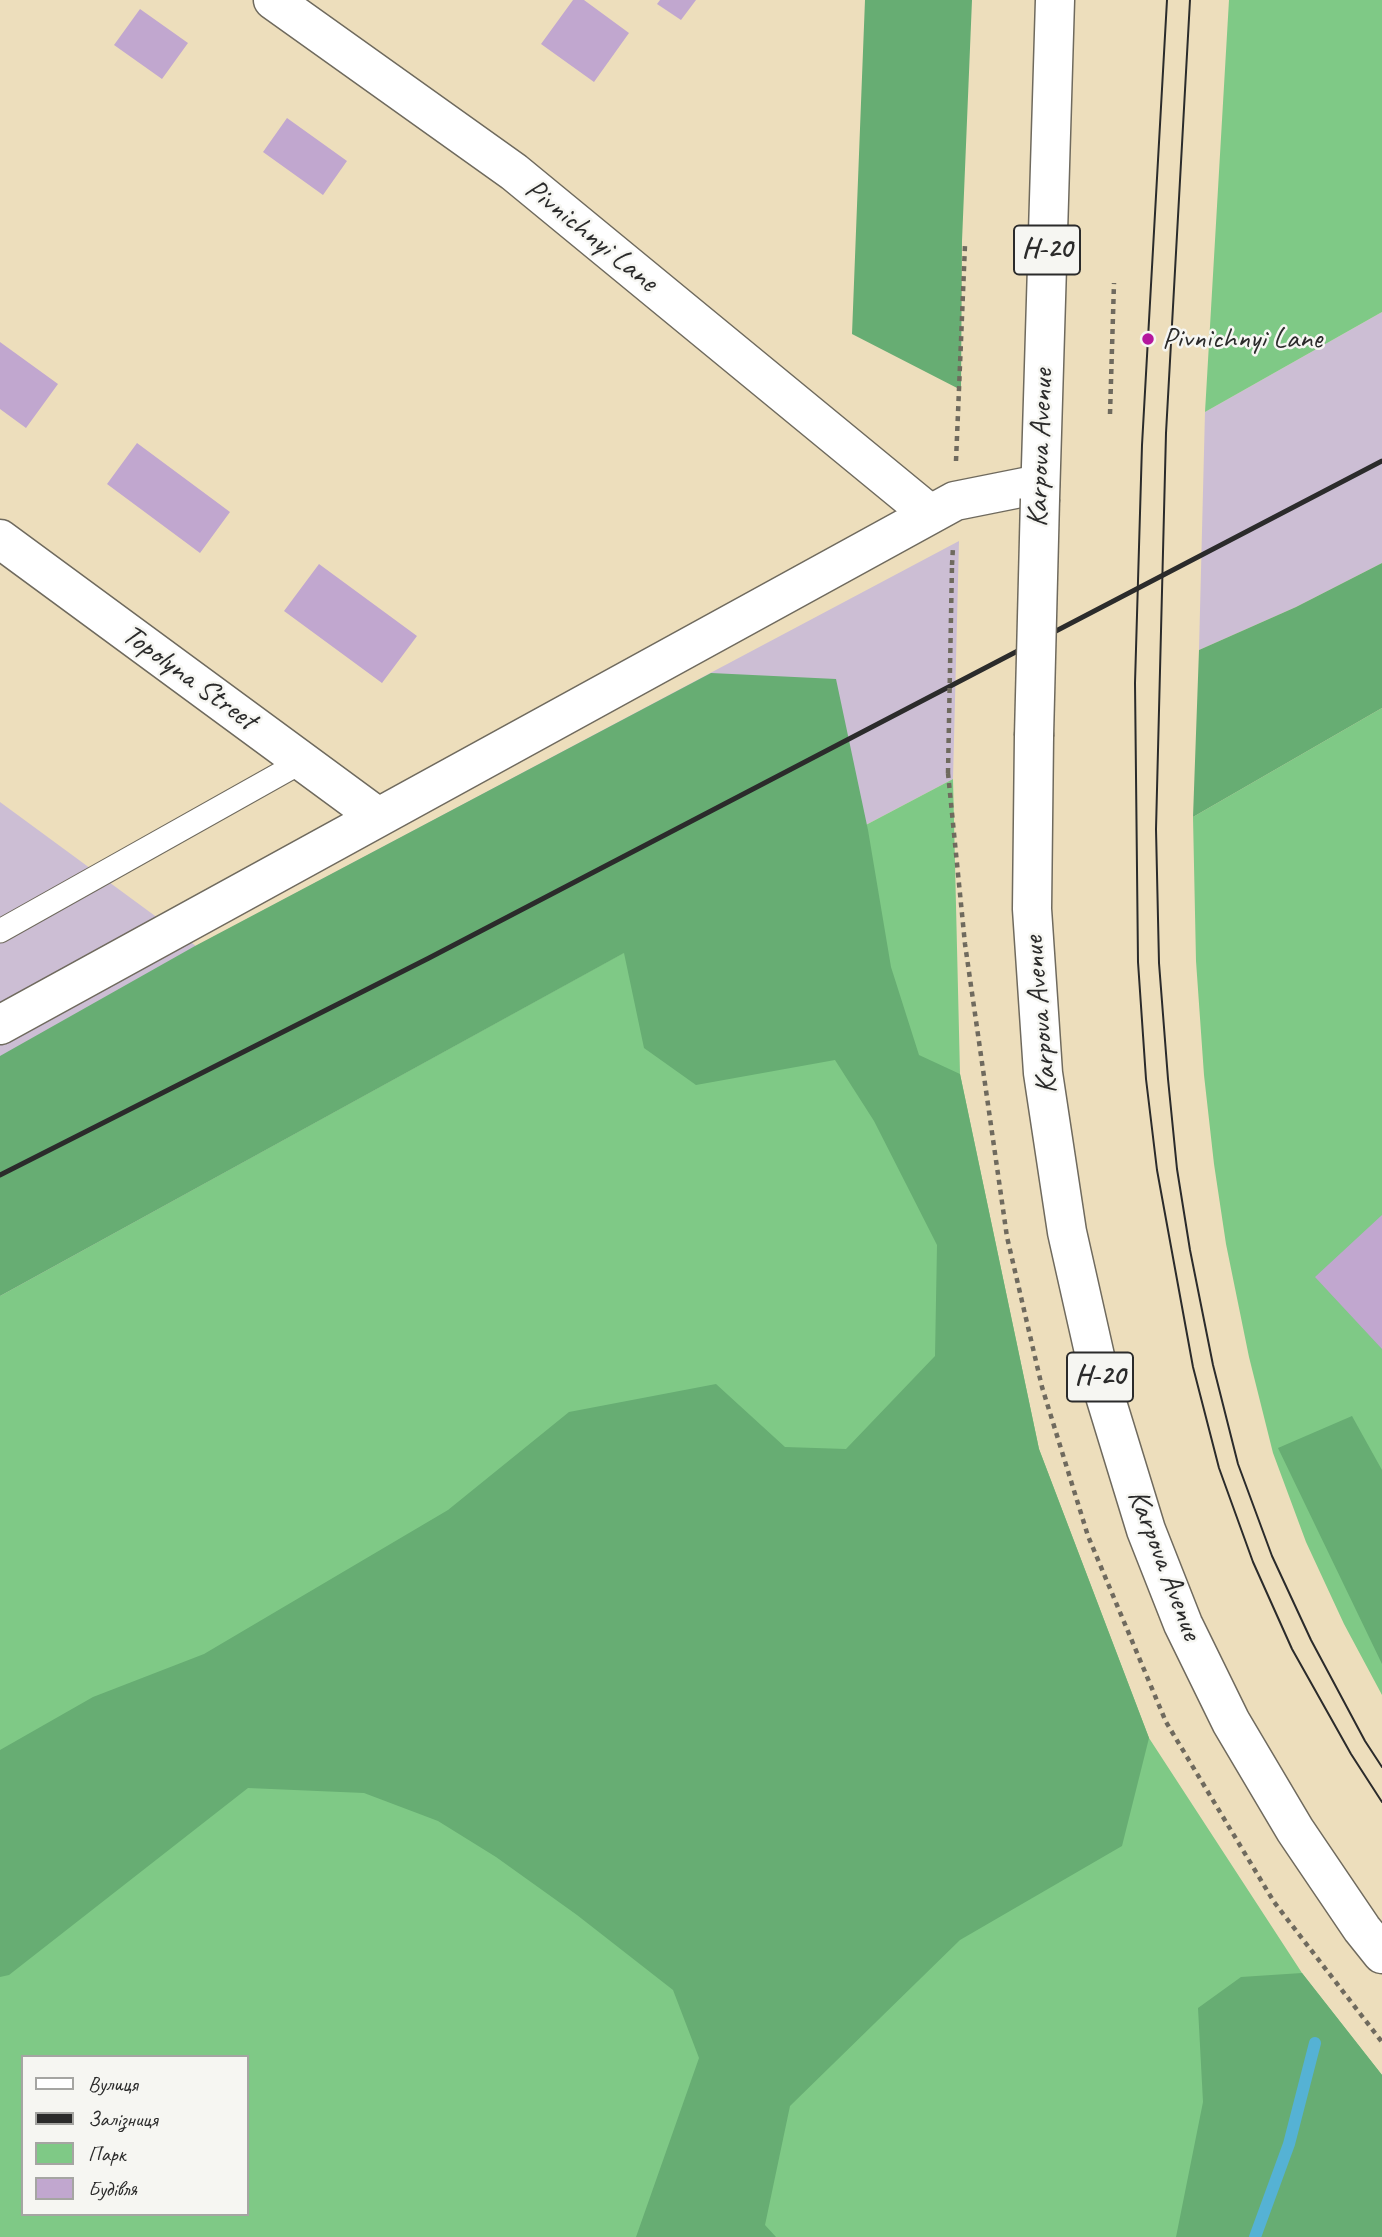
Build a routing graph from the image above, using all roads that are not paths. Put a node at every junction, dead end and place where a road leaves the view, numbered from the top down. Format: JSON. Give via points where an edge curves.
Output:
{"nodes":[{"id":1,"x":273,"y":0,"type":"edge"},
{"id":2,"x":1055,"y":0,"type":"edge"},
{"id":3,"x":1040,"y":492,"type":"junction"},
{"id":4,"x":942,"y":507,"type":"junction"},
{"id":5,"x":0,"y":539,"type":"edge"},
{"id":6,"x":303,"y":761,"type":"junction"},
{"id":7,"x":378,"y":817,"type":"junction"},
{"id":8,"x":0,"y":931,"type":"edge"},
{"id":9,"x":0,"y":1026,"type":"edge"},
{"id":10,"x":1382,"y":1954,"type":"edge"}],
"edges":[{"from":1,"to":4,"type":"street","name":"Pivnichnyi Lane","via":[[514,172]]},
{"from":2,"to":3,"type":"street","name":"Karpova Avenue","number":"Н-20"},
{"from":3,"to":4,"type":"street"},
{"from":3,"to":10,"type":"street","name":"Karpova Avenue","number":"Н-20","bridge":true,"via":[[1032,909],[1043,1073],[1067,1232],[1101,1382],[1146,1530],[1183,1624],[1231,1722],[1295,1830]]},
{"from":4,"to":7,"type":"street"},
{"from":5,"to":6,"type":"street","name":"Topolyna Street"},
{"from":6,"to":7,"type":"street","name":"Topolyna Street"},
{"from":6,"to":8,"type":"lane"},
{"from":7,"to":9,"type":"street"}]}
